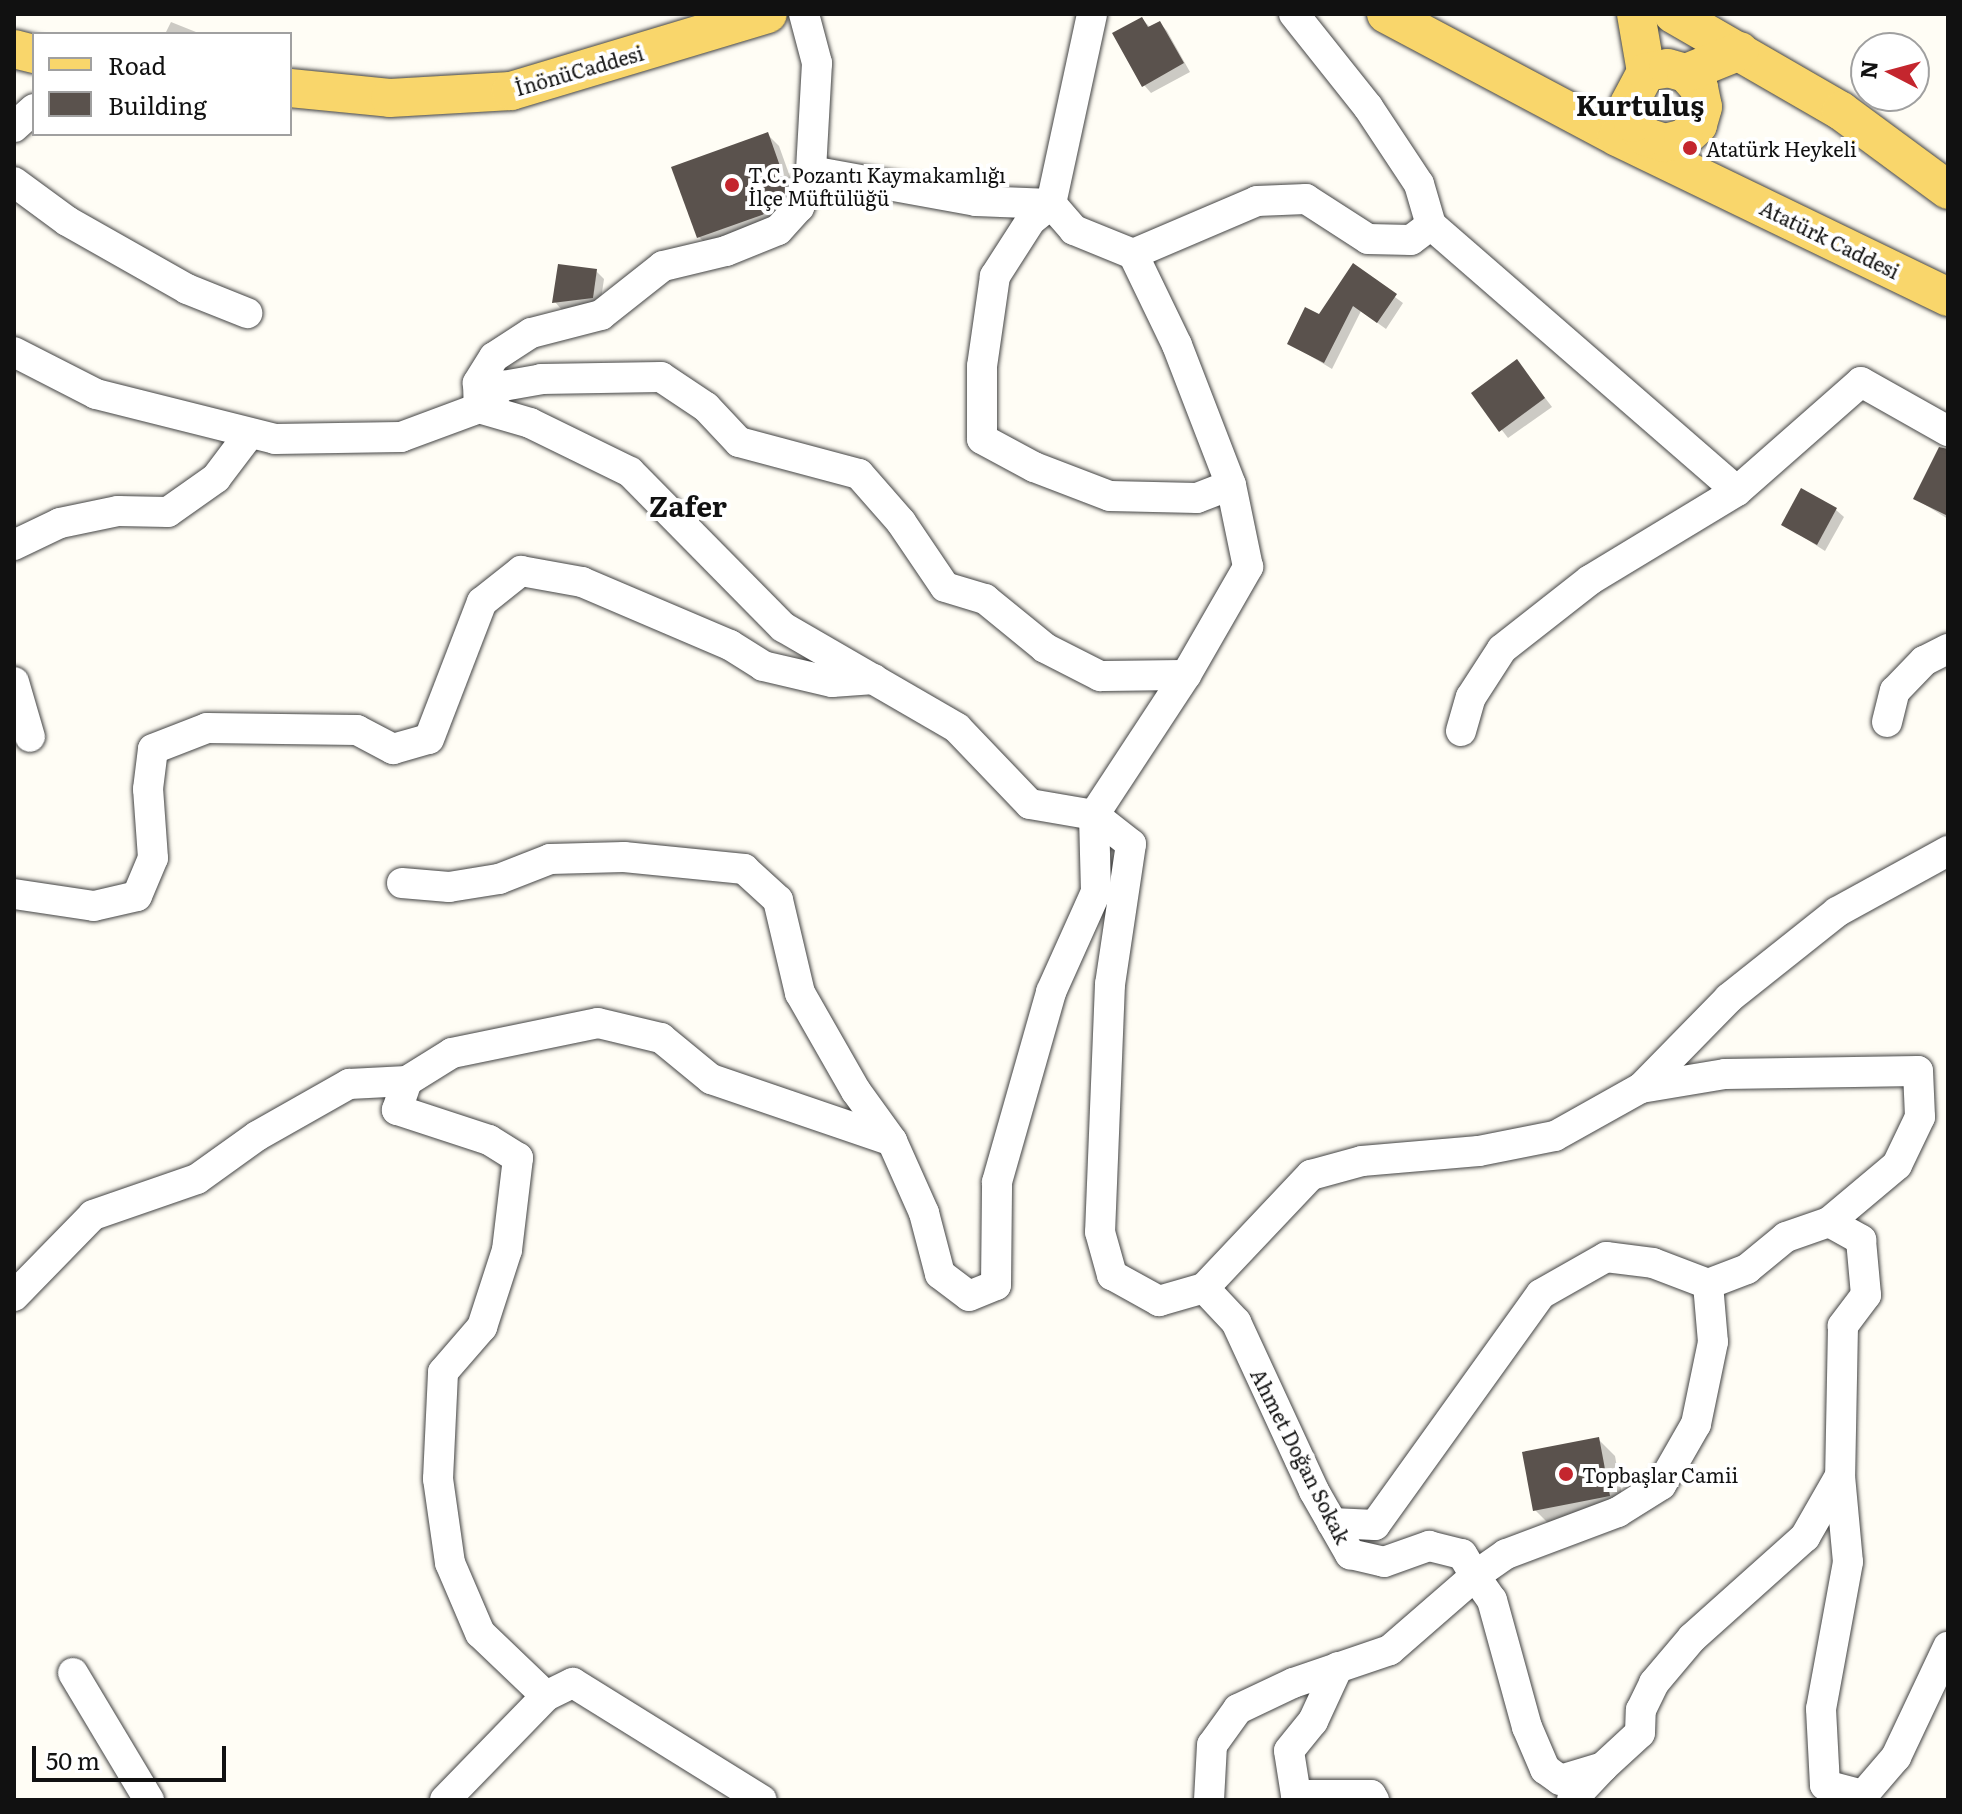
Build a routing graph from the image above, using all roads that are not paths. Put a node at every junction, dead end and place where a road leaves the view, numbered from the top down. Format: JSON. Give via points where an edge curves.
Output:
{"nodes":[{"id":1,"x":768,"y":14,"type":"edge"},
{"id":2,"x":804,"y":14,"type":"edge"},
{"id":3,"x":1092,"y":14,"type":"edge"},
{"id":4,"x":1294,"y":14,"type":"edge"},
{"id":5,"x":1386,"y":14,"type":"edge"},
{"id":6,"x":1636,"y":14,"type":"edge"},
{"id":7,"x":1673,"y":14,"type":"edge"},
{"id":8,"x":1740,"y":51,"type":"junction"},
{"id":9,"x":1686,"y":73,"type":"junction"},
{"id":10,"x":292,"y":88,"type":"edge"},
{"id":11,"x":1638,"y":88,"type":"junction"},
{"id":12,"x":1573,"y":110,"type":"junction"},
{"id":13,"x":32,"y":111,"type":"edge"},
{"id":14,"x":14,"y":127,"type":"edge"},
{"id":15,"x":1684,"y":138,"type":"junction"},
{"id":16,"x":811,"y":171,"type":"junction"},
{"id":17,"x":1711,"y":180,"type":"junction"},
{"id":18,"x":14,"y":182,"type":"edge"},
{"id":19,"x":1948,"y":190,"type":"edge"},
{"id":20,"x":1051,"y":204,"type":"junction"},
{"id":21,"x":1431,"y":225,"type":"junction"},
{"id":22,"x":1133,"y":254,"type":"junction"},
{"id":23,"x":1948,"y":297,"type":"edge"},
{"id":24,"x":247,"y":313,"type":"dead end"},
{"id":25,"x":14,"y":352,"type":"edge"},
{"id":26,"x":479,"y":408,"type":"junction"},
{"id":27,"x":1948,"y":431,"type":"edge"},
{"id":28,"x":250,"y":433,"type":"junction"},
{"id":29,"x":1231,"y":485,"type":"junction"},
{"id":30,"x":1737,"y":491,"type":"junction"},
{"id":31,"x":14,"y":545,"type":"edge"},
{"id":32,"x":1948,"y":649,"type":"edge"},
{"id":33,"x":1186,"y":675,"type":"junction"},
{"id":34,"x":874,"y":679,"type":"junction"},
{"id":35,"x":14,"y":682,"type":"edge"},
{"id":36,"x":1887,"y":722,"type":"dead end"},
{"id":37,"x":1461,"y":731,"type":"dead end"},
{"id":38,"x":30,"y":737,"type":"dead end"},
{"id":39,"x":1094,"y":815,"type":"junction"},
{"id":40,"x":1948,"y":851,"type":"edge"},
{"id":41,"x":402,"y":883,"type":"dead end"},
{"id":42,"x":14,"y":894,"type":"edge"},
{"id":43,"x":407,"y":1081,"type":"junction"},
{"id":44,"x":1641,"y":1088,"type":"junction"},
{"id":45,"x":892,"y":1141,"type":"junction"},
{"id":46,"x":1829,"y":1222,"type":"junction"},
{"id":47,"x":1708,"y":1284,"type":"junction"},
{"id":48,"x":1204,"y":1288,"type":"junction"},
{"id":49,"x":14,"y":1296,"type":"edge"},
{"id":50,"x":1840,"y":1476,"type":"junction"},
{"id":51,"x":1332,"y":1523,"type":"junction"},
{"id":52,"x":1475,"y":1576,"type":"junction"},
{"id":53,"x":1948,"y":1647,"type":"edge"},
{"id":54,"x":1338,"y":1667,"type":"junction"},
{"id":55,"x":73,"y":1673,"type":"dead end"},
{"id":56,"x":546,"y":1696,"type":"junction"},
{"id":57,"x":1603,"y":1767,"type":"junction"},
{"id":58,"x":1860,"y":1798,"type":"edge"},
{"id":59,"x":149,"y":1800,"type":"edge"},
{"id":60,"x":445,"y":1800,"type":"edge"},
{"id":61,"x":762,"y":1800,"type":"edge"},
{"id":62,"x":1209,"y":1800,"type":"edge"},
{"id":63,"x":1374,"y":1800,"type":"edge"},
{"id":64,"x":1572,"y":1800,"type":"edge"}],
"edges":[{"from":1,"to":10,"type":"main road","name":"İnönüCaddesi","via":[[511,91],[390,98]]},
{"from":2,"to":16,"type":"street","via":[[817,63]]},
{"from":3,"to":20,"type":"street"},
{"from":4,"to":21,"type":"street","via":[[1368,107],[1410,171]]},
{"from":5,"to":12,"type":"main road"},
{"from":6,"to":11,"type":"main road"},
{"from":7,"to":8,"type":"main road"},
{"from":8,"to":9,"type":"main road"},
{"from":8,"to":19,"type":"main road","via":[[1841,111]]},
{"from":9,"to":11,"type":"main road","via":[[1668,68]]},
{"from":9,"to":15,"type":"main road","via":[[1699,88],[1703,107],[1698,125]]},
{"from":11,"to":12,"type":"main road"},
{"from":11,"to":15,"type":"main road","via":[[1633,123],[1646,137],[1665,143]]},
{"from":12,"to":17,"type":"main road","via":[[1617,137]]},
{"from":13,"to":14,"type":"street"},
{"from":15,"to":17,"type":"main road"},
{"from":16,"to":20,"type":"street","via":[[976,201]]},
{"from":16,"to":26,"type":"street","via":[[799,207],[778,230],[726,251],[663,266],[601,315],[531,333],[494,357],[478,383]]},
{"from":17,"to":23,"type":"main road","name":"Atatürk Caddesi"},
{"from":18,"to":24,"type":"street","via":[[67,221],[187,289]]},
{"from":20,"to":22,"type":"street","via":[[1074,230]]},
{"from":20,"to":29,"type":"street","via":[[1031,220],[995,276],[982,366],[982,439],[1034,467],[1110,496],[1197,498]]},
{"from":21,"to":22,"type":"street","via":[[1411,240],[1368,239],[1306,199],[1257,201]]},
{"from":21,"to":30,"type":"street"},
{"from":22,"to":29,"type":"street","via":[[1177,345]]},
{"from":25,"to":28,"type":"street","via":[[96,394]]},
{"from":26,"to":28,"type":"street","via":[[401,437],[275,439]]},
{"from":26,"to":33,"type":"street","via":[[503,386],[541,379],[661,377],[706,407],[739,442],[859,474],[901,522],[945,587],[985,599],[1045,648],[1100,676]]},
{"from":26,"to":34,"type":"street","via":[[530,423],[630,472],[783,627]]},
{"from":27,"to":30,"type":"street","via":[[1861,382]]},
{"from":28,"to":31,"type":"street","via":[[216,478],[168,512],[118,511],[60,523]]},
{"from":29,"to":33,"type":"street","via":[[1248,567]]},
{"from":30,"to":37,"type":"street","via":[[1590,580],[1502,649],[1471,697]]},
{"from":32,"to":36,"type":"street","via":[[1924,661],[1895,691]]},
{"from":33,"to":39,"type":"street"},
{"from":34,"to":39,"type":"street","via":[[957,728],[1030,804]]},
{"from":34,"to":42,"type":"street","via":[[832,682],[763,666],[730,645],[582,582],[521,571],[482,602],[429,739],[393,749],[357,730],[207,728],[153,749],[148,789],[153,858],[137,896],[94,906]]},
{"from":35,"to":38,"type":"street"},
{"from":39,"to":45,"type":"street","via":[[1096,892],[1051,992],[997,1182],[996,1285],[969,1296],[940,1274],[924,1213]]},
{"from":39,"to":48,"type":"street","via":[[1131,844],[1110,984],[1100,1232],[1112,1275],[1159,1301]]},
{"from":40,"to":44,"type":"street","via":[[1825,921],[1729,998]]},
{"from":41,"to":45,"type":"street","via":[[449,887],[499,879],[550,859],[624,857],[744,869],[778,900],[800,993],[856,1091]]},
{"from":43,"to":45,"type":"street","via":[[452,1053],[478,1045],[598,1023],[661,1038],[711,1079]]},
{"from":43,"to":49,"type":"street","via":[[349,1084],[257,1136],[197,1179],[93,1215]]},
{"from":43,"to":56,"type":"street","via":[[397,1110],[489,1140],[518,1158],[507,1250],[482,1327],[443,1372],[438,1479],[450,1563],[480,1633]]},
{"from":44,"to":46,"type":"street","via":[[1725,1074],[1918,1071],[1920,1117],[1897,1165]]},
{"from":44,"to":48,"type":"street","via":[[1555,1136],[1479,1151],[1362,1161],[1311,1175]]},
{"from":46,"to":47,"type":"street","via":[[1786,1237],[1747,1269]]},
{"from":46,"to":50,"type":"street","via":[[1861,1240],[1866,1295],[1843,1326]]},
{"from":47,"to":51,"type":"street","via":[[1653,1263],[1606,1257],[1541,1294],[1375,1525]]},
{"from":47,"to":52,"type":"street","via":[[1713,1342],[1696,1424],[1661,1485],[1618,1512],[1506,1554]]},
{"from":48,"to":51,"type":"street","name":"Ahmet Doğan Sokak","via":[[1236,1322]]},
{"from":50,"to":57,"type":"street","via":[[1805,1537],[1692,1638],[1654,1683],[1641,1710],[1640,1733]]},
{"from":50,"to":58,"type":"street","via":[[1848,1562],[1821,1709],[1825,1785]]},
{"from":51,"to":52,"type":"street","name":"Ahmet Doğan Sokak","via":[[1350,1554],[1384,1562],[1429,1546],[1462,1554]]},
{"from":52,"to":54,"type":"street","via":[[1390,1650]]},
{"from":52,"to":57,"type":"street","name":"Ahmet Doğan Sokak","via":[[1492,1600],[1527,1727],[1545,1769],[1560,1780]]},
{"from":53,"to":58,"type":"street","via":[[1896,1757]]},
{"from":54,"to":62,"type":"street","via":[[1238,1709],[1212,1745]]},
{"from":54,"to":63,"type":"street","via":[[1313,1721],[1289,1751],[1296,1795],[1371,1795]]},
{"from":55,"to":59,"type":"street"},
{"from":56,"to":60,"type":"street"},
{"from":56,"to":61,"type":"street","via":[[573,1683]]},
{"from":57,"to":64,"type":"street"}]}
